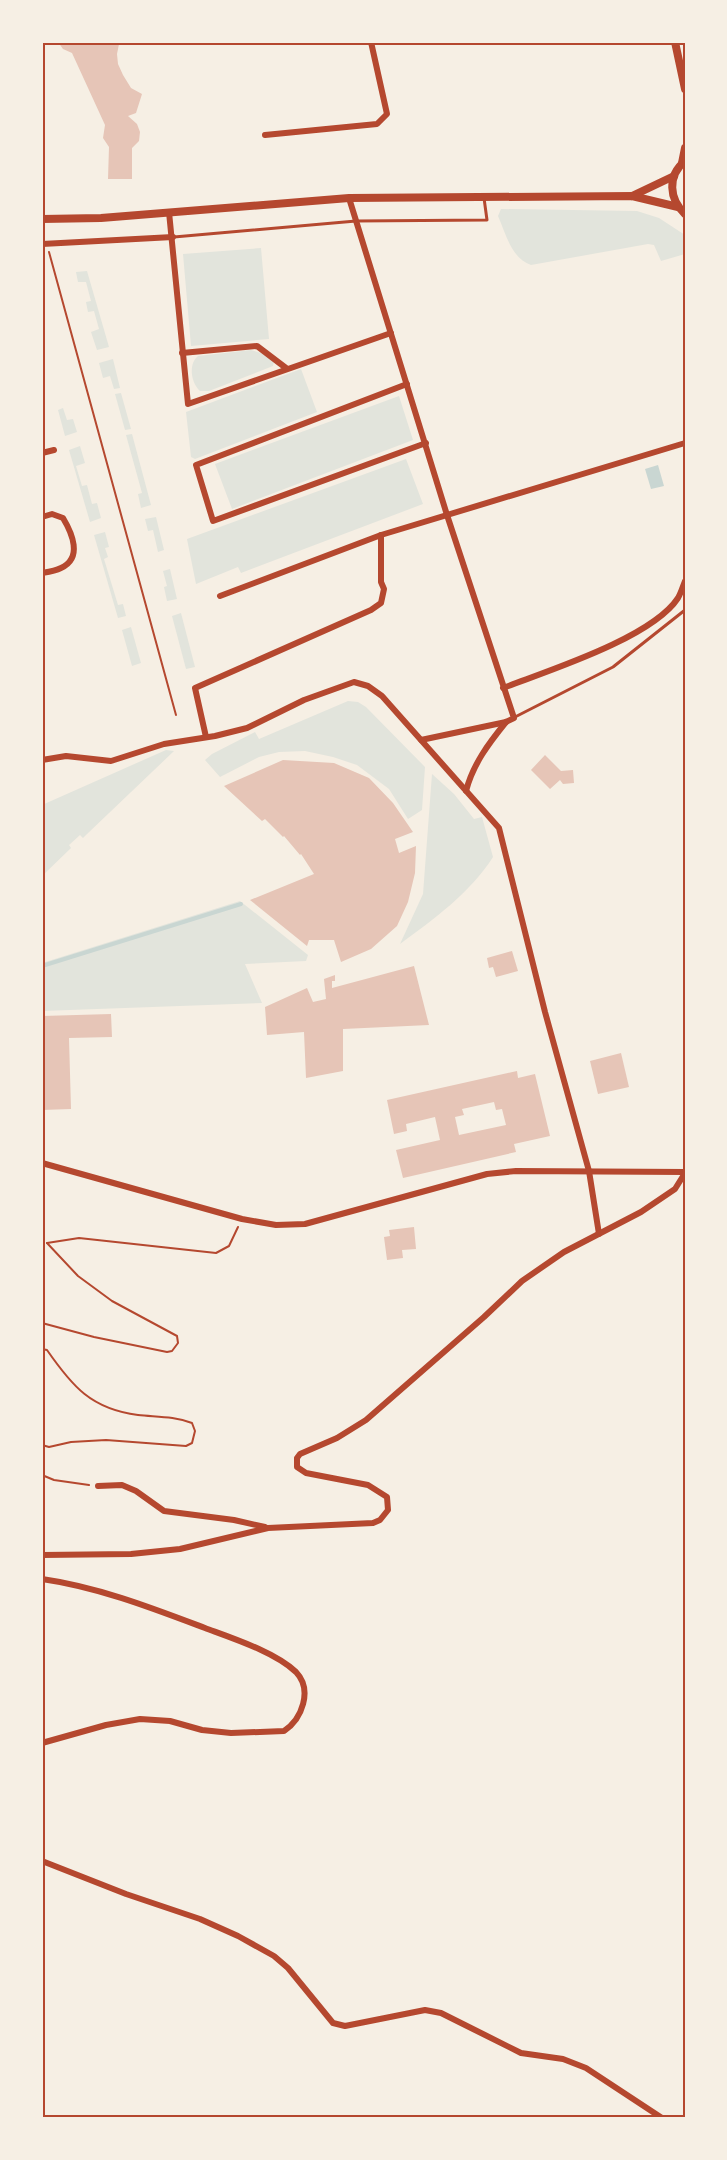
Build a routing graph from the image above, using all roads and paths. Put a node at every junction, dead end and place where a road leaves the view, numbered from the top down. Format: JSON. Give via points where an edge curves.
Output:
{"nodes":[{"id":1,"x":371,"y":42,"type":"edge"},
{"id":2,"x":675,"y":42,"type":"edge"},
{"id":3,"x":685,"y":88,"type":"edge"},
{"id":4,"x":265,"y":135,"type":"dead end"},
{"id":5,"x":685,"y":148,"type":"edge"},
{"id":6,"x":684,"y":162,"type":"edge"},
{"id":7,"x":674,"y":176,"type":"junction"},
{"id":8,"x":632,"y":196,"type":"junction"},
{"id":9,"x":484,"y":197,"type":"junction"},
{"id":10,"x":349,"y":198,"type":"junction"},
{"id":11,"x":678,"y":207,"type":"junction"},
{"id":12,"x":169,"y":212,"type":"junction"},
{"id":13,"x":685,"y":214,"type":"edge"},
{"id":14,"x":42,"y":219,"type":"edge"},
{"id":15,"x":356,"y":221,"type":"junction"},
{"id":16,"x":173,"y":237,"type":"junction"},
{"id":17,"x":44,"y":243,"type":"edge"},
{"id":18,"x":391,"y":333,"type":"junction"},
{"id":19,"x":182,"y":353,"type":"junction"},
{"id":20,"x":286,"y":368,"type":"junction"},
{"id":21,"x":407,"y":384,"type":"junction"},
{"id":22,"x":426,"y":443,"type":"junction"},
{"id":23,"x":685,"y":443,"type":"edge"},
{"id":24,"x":54,"y":450,"type":"dead end"},
{"id":25,"x":42,"y":453,"type":"edge"},
{"id":26,"x":447,"y":514,"type":"junction"},
{"id":27,"x":42,"y":517,"type":"edge"},
{"id":28,"x":381,"y":535,"type":"junction"},
{"id":29,"x":42,"y":573,"type":"edge"},
{"id":30,"x":685,"y":581,"type":"edge"},
{"id":31,"x":220,"y":596,"type":"dead end"},
{"id":32,"x":685,"y":610,"type":"edge"},
{"id":33,"x":502,"y":688,"type":"junction"},
{"id":34,"x":176,"y":715,"type":"dead end"},
{"id":35,"x":514,"y":718,"type":"junction"},
{"id":36,"x":506,"y":722,"type":"junction"},
{"id":37,"x":206,"y":737,"type":"junction"},
{"id":38,"x":421,"y":740,"type":"junction"},
{"id":39,"x":42,"y":760,"type":"edge"},
{"id":40,"x":466,"y":791,"type":"junction"},
{"id":41,"x":42,"y":1163,"type":"edge"},
{"id":42,"x":589,"y":1171,"type":"junction"},
{"id":43,"x":685,"y":1173,"type":"edge"},
{"id":44,"x":242,"y":1219,"type":"junction"},
{"id":45,"x":599,"y":1234,"type":"junction"},
{"id":46,"x":42,"y":1323,"type":"edge"},
{"id":47,"x":42,"y":1349,"type":"edge"},
{"id":48,"x":42,"y":1445,"type":"edge"},
{"id":49,"x":42,"y":1475,"type":"edge"},
{"id":50,"x":98,"y":1486,"type":"joint"},
{"id":51,"x":268,"y":1528,"type":"junction"},
{"id":52,"x":42,"y":1555,"type":"edge"},
{"id":53,"x":42,"y":1579,"type":"edge"},
{"id":54,"x":42,"y":1743,"type":"edge"},
{"id":55,"x":42,"y":1861,"type":"edge"},
{"id":56,"x":662,"y":2118,"type":"edge"}],
"edges":[{"from":1,"to":4,"type":"street","via":[[387,114],[377,124]]},
{"from":2,"to":3,"type":"main road"},
{"from":5,"to":6,"type":"main road"},
{"from":6,"to":7,"type":"main road"},
{"from":7,"to":8,"type":"main road"},
{"from":7,"to":11,"type":"main road","via":[[672,187]]},
{"from":8,"to":9,"type":"main road"},
{"from":8,"to":11,"type":"main road"},
{"from":9,"to":10,"type":"main road"},
{"from":9,"to":15,"type":"lane","via":[[487,220]]},
{"from":10,"to":12,"type":"main road"},
{"from":10,"to":15,"type":"street"},
{"from":11,"to":13,"type":"main road"},
{"from":12,"to":14,"type":"main road"},
{"from":12,"to":16,"type":"street"},
{"from":15,"to":16,"type":"lane"},
{"from":15,"to":18,"type":"street"},
{"from":16,"to":17,"type":"street"},
{"from":16,"to":19,"type":"street"},
{"from":17,"to":34,"type":"path"},
{"from":18,"to":20,"type":"street"},
{"from":18,"to":21,"type":"street"},
{"from":19,"to":20,"type":"street","via":[[257,346]]},
{"from":19,"to":20,"type":"street","via":[[188,404]]},
{"from":21,"to":22,"type":"street"},
{"from":21,"to":22,"type":"street","via":[[196,465],[213,521]]},
{"from":22,"to":26,"type":"street"},
{"from":23,"to":26,"type":"street"},
{"from":24,"to":25,"type":"street"},
{"from":26,"to":28,"type":"street"},
{"from":26,"to":33,"type":"street"},
{"from":27,"to":29,"type":"street","via":[[52,514],[63,518],[75,547],[70,561],[62,568]]},
{"from":28,"to":31,"type":"street"},
{"from":28,"to":37,"type":"street","via":[[381,603],[195,688]]},
{"from":30,"to":33,"type":"street","via":[[677,599],[634,634],[584,658]]},
{"from":32,"to":35,"type":"lane","via":[[614,667]]},
{"from":33,"to":35,"type":"street"},
{"from":35,"to":36,"type":"street"},
{"from":36,"to":38,"type":"street"},
{"from":36,"to":40,"type":"street","via":[[486,746]]},
{"from":37,"to":38,"type":"street","via":[[247,728],[304,700],[354,682],[382,696]]},
{"from":37,"to":39,"type":"street","via":[[164,744],[111,760],[66,756]]},
{"from":38,"to":40,"type":"street"},
{"from":40,"to":42,"type":"street","via":[[499,828],[544,1012]]},
{"from":41,"to":44,"type":"street"},
{"from":42,"to":43,"type":"street"},
{"from":42,"to":44,"type":"street","via":[[487,1174],[305,1224],[276,1225]]},
{"from":42,"to":45,"type":"street"},
{"from":43,"to":45,"type":"street","via":[[675,1189]]},
{"from":44,"to":46,"type":"path","via":[[228,1246],[216,1253],[79,1238],[46,1243],[78,1276],[112,1301],[177,1336],[178,1343],[172,1351]]},
{"from":45,"to":51,"type":"street","via":[[522,1281],[366,1420],[300,1454],[296,1462],[301,1470],[368,1485],[387,1497],[388,1510],[380,1520]]},
{"from":47,"to":48,"type":"path","via":[[47,1350],[81,1393],[107,1407],[134,1415],[179,1418],[192,1423],[195,1431],[192,1443],[186,1446],[106,1440]]},
{"from":49,"to":50,"type":"path"},
{"from":50,"to":51,"type":"street","via":[[123,1485],[164,1510]]},
{"from":51,"to":52,"type":"street","via":[[180,1549]]},
{"from":53,"to":54,"type":"street","via":[[144,1606],[243,1642],[295,1671],[302,1680],[304,1694],[300,1716],[284,1731],[231,1733],[140,1719]]},
{"from":55,"to":56,"type":"street","via":[[200,1919],[274,1956],[333,2023],[345,2026],[424,2010],[441,2013],[521,2054],[563,2059],[586,2068]]}]}
